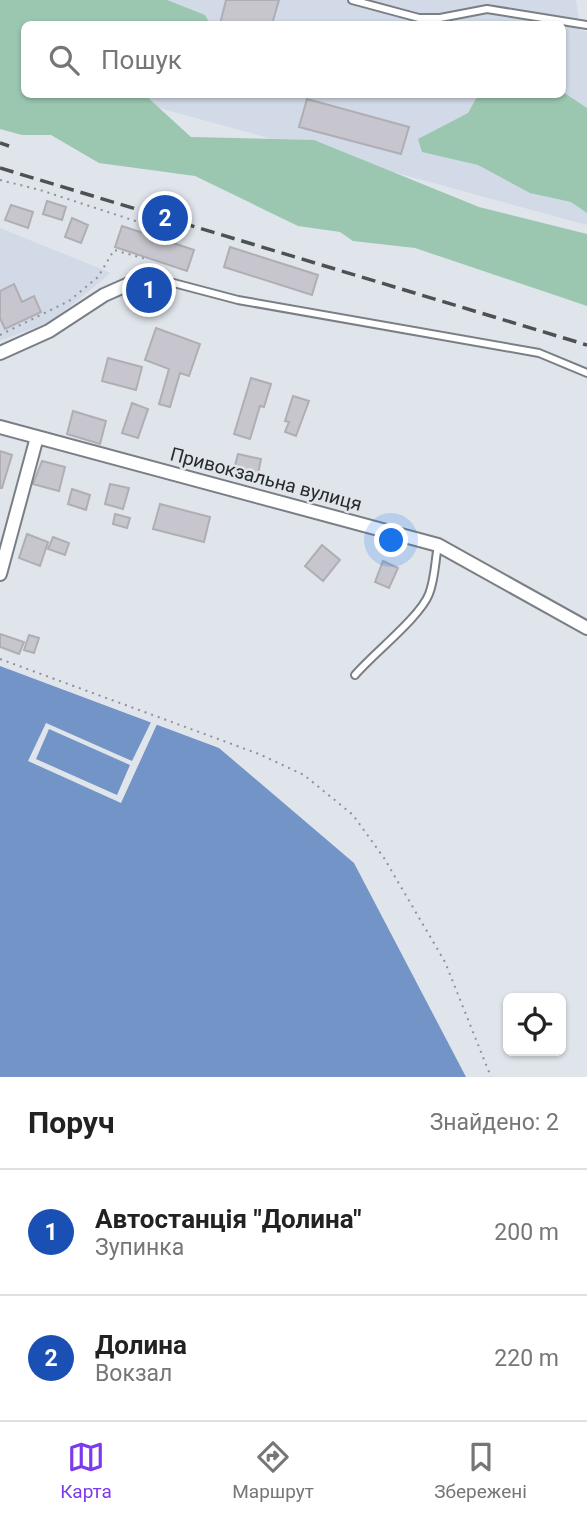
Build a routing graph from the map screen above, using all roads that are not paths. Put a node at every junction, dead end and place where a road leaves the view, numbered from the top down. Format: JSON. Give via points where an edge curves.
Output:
{"nodes":[{"id":1,"x":352,"y":0,"type":"edge"},
{"id":2,"x":565,"y":21,"type":"edge"},
{"id":3,"x":566,"y":21,"type":"edge"},
{"id":4,"x":587,"y":25,"type":"edge"},
{"id":5,"x":146,"y":276,"type":"joint"},
{"id":6,"x":0,"y":353,"type":"edge"},
{"id":7,"x":587,"y":373,"type":"edge"},
{"id":8,"x":0,"y":427,"type":"edge"},
{"id":9,"x":37,"y":437,"type":"junction"},
{"id":10,"x":438,"y":545,"type":"junction"},
{"id":11,"x":0,"y":574,"type":"edge"},
{"id":12,"x":587,"y":628,"type":"edge"},
{"id":13,"x":355,"y":676,"type":"dead end"}],
"edges":[{"from":1,"to":2,"type":"lane","via":[[419,18],[487,9]]},
{"from":3,"to":4,"type":"lane"},
{"from":5,"to":6,"type":"street"},
{"from":5,"to":7,"type":"lane","via":[[238,300],[539,353]]},
{"from":8,"to":9,"type":"street","name":"Привокзальна вулиця"},
{"from":9,"to":10,"type":"street","name":"Привокзальна вулиця"},
{"from":9,"to":11,"type":"street"},
{"from":10,"to":12,"type":"street","name":"Привокзальна вулиця"},
{"from":10,"to":13,"type":"lane","via":[[424,606]]}]}
